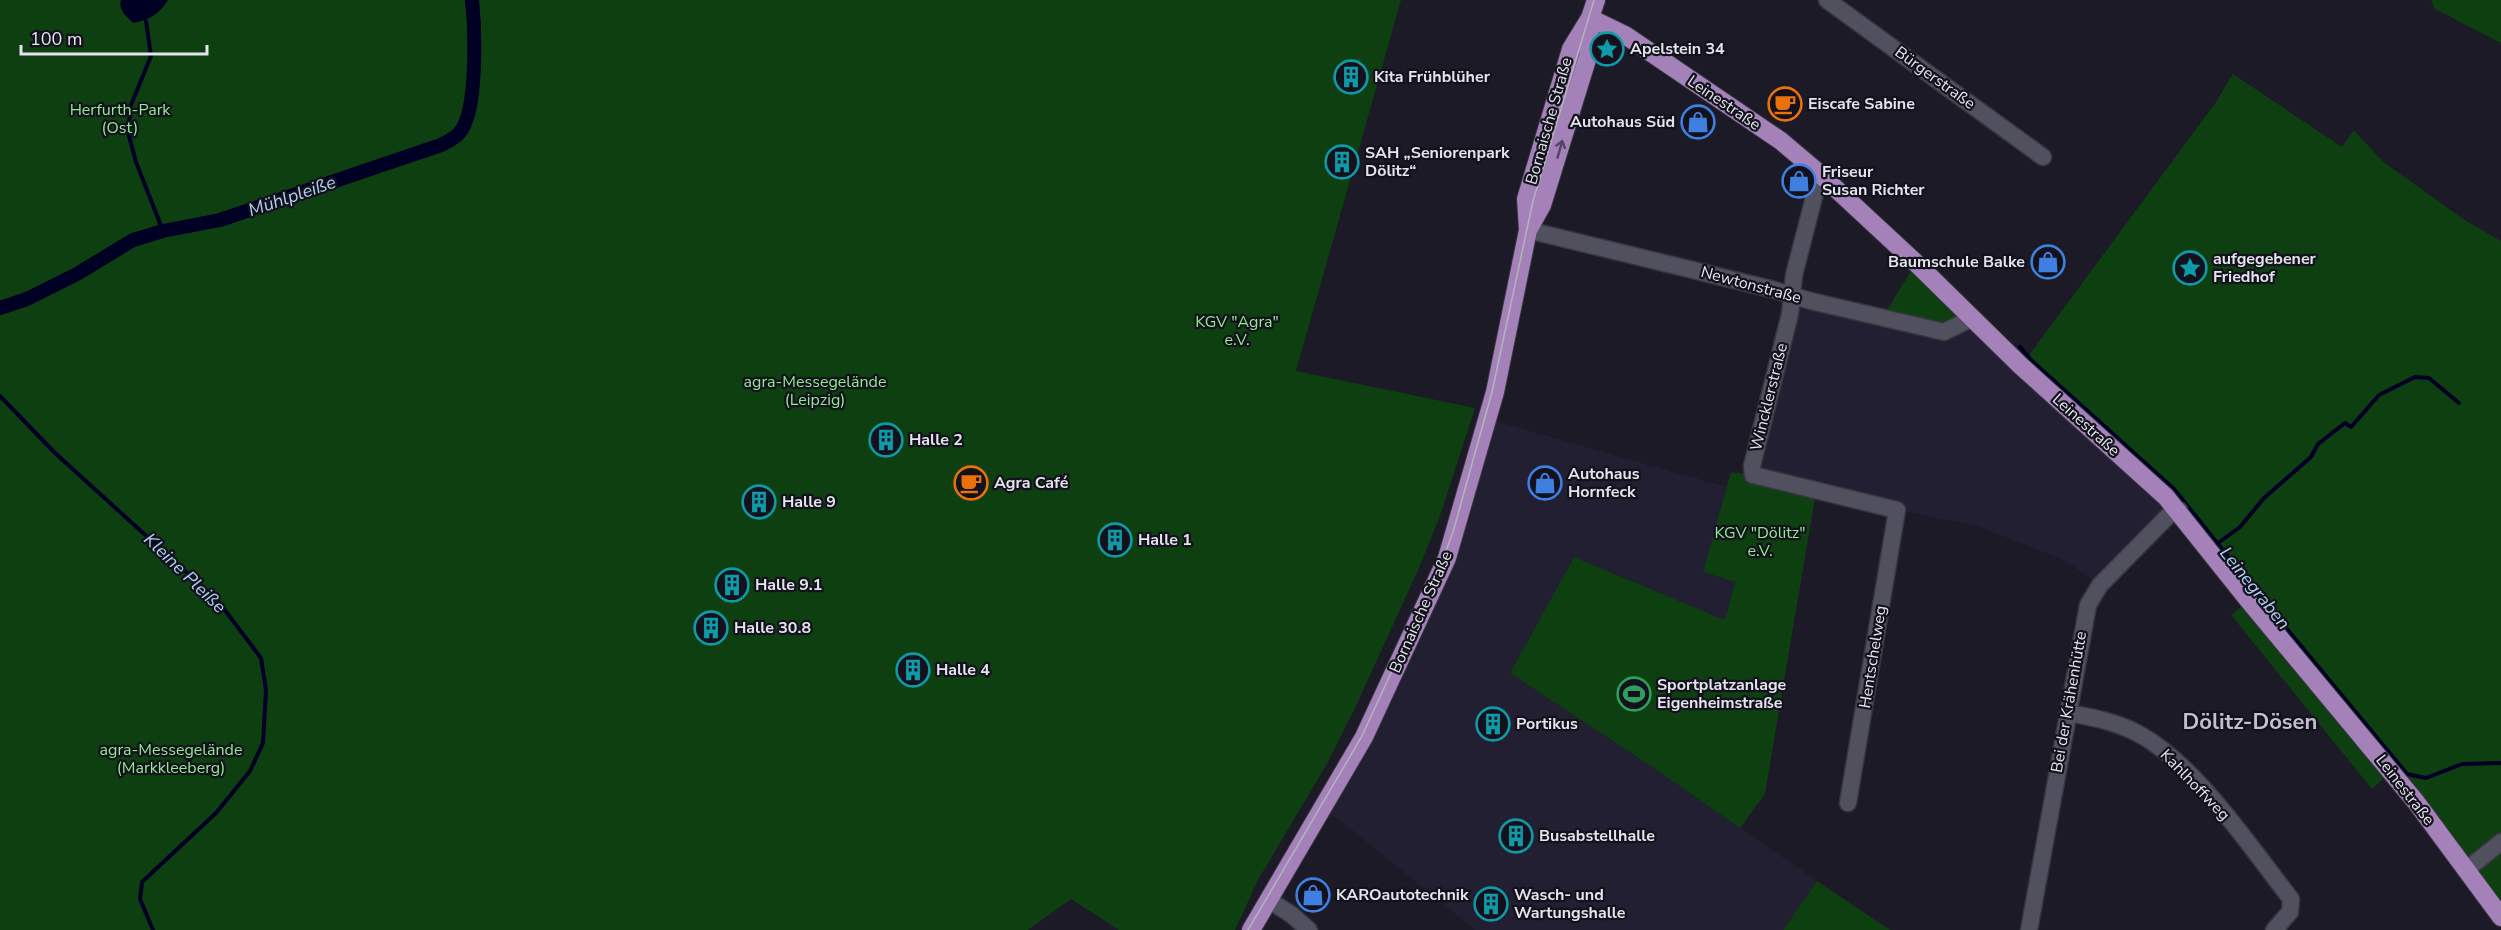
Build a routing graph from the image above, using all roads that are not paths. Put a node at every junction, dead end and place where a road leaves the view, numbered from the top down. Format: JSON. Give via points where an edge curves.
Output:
{"nodes":[{"id":1,"x":1596,"y":0,"type":"edge"},
{"id":2,"x":1827,"y":0,"type":"edge"},
{"id":3,"x":1590,"y":18,"type":"junction"},
{"id":4,"x":2043,"y":157,"type":"dead end"},
{"id":5,"x":1820,"y":174,"type":"junction"},
{"id":6,"x":1528,"y":230,"type":"junction"},
{"id":7,"x":1792,"y":295,"type":"junction"},
{"id":8,"x":1972,"y":318,"type":"junction"},
{"id":9,"x":1897,"y":510,"type":"joint"},
{"id":10,"x":2179,"y":510,"type":"junction"},
{"id":11,"x":2068,"y":713,"type":"junction"},
{"id":12,"x":1848,"y":803,"type":"dead end"},
{"id":13,"x":2501,"y":843,"type":"edge"},
{"id":14,"x":2466,"y":870,"type":"junction"},
{"id":15,"x":1269,"y":900,"type":"junction"},
{"id":16,"x":2501,"y":917,"type":"edge"},
{"id":17,"x":1251,"y":930,"type":"edge"},
{"id":18,"x":1310,"y":930,"type":"edge"},
{"id":19,"x":2029,"y":930,"type":"edge"},
{"id":20,"x":2274,"y":930,"type":"edge"}],
"edges":[{"from":1,"to":3,"type":"main road","name":"Bornaische Straße"},
{"from":2,"to":4,"type":"street","name":"Bürgerstraße"},
{"from":3,"to":5,"type":"main road","name":"Leinestraße","via":[[1625,34],[1781,141]]},
{"from":3,"to":6,"type":"main road","name":"Bornaische Straße","via":[[1571,49],[1526,199]]},
{"from":5,"to":7,"type":"street","name":"Wincklerstraße"},
{"from":5,"to":8,"type":"main road","name":"Leinestraße"},
{"from":6,"to":7,"type":"street","name":"Newtonstraße"},
{"from":6,"to":15,"type":"main road","name":"Bornaische Straße","via":[[1495,392],[1445,564],[1364,737]]},
{"from":7,"to":8,"type":"street","name":"Newtonstraße","via":[[1944,332]]},
{"from":7,"to":9,"type":"street","name":"Wincklerstraße","via":[[1753,475]]},
{"from":8,"to":10,"type":"main road","name":"Leinestraße"},
{"from":9,"to":12,"type":"street","name":"Hentschelweg"},
{"from":10,"to":11,"type":"street","name":"Bei der Krähenhütte","via":[[2168,516],[2107,577],[2088,605]]},
{"from":10,"to":14,"type":"main road","name":"Leinestraße","via":[[2249,601],[2416,801]]},
{"from":11,"to":19,"type":"street","name":"Bei der Krähenhütte"},
{"from":11,"to":20,"type":"street","name":"Kahlhoffweg","via":[[2115,724],[2174,758],[2291,899],[2290,912]]},
{"from":13,"to":14,"type":"street"},
{"from":14,"to":16,"type":"main road","name":"Leinestraße"},
{"from":15,"to":17,"type":"main road","name":"Bornaische Straße"},
{"from":15,"to":18,"type":"street"}]}
